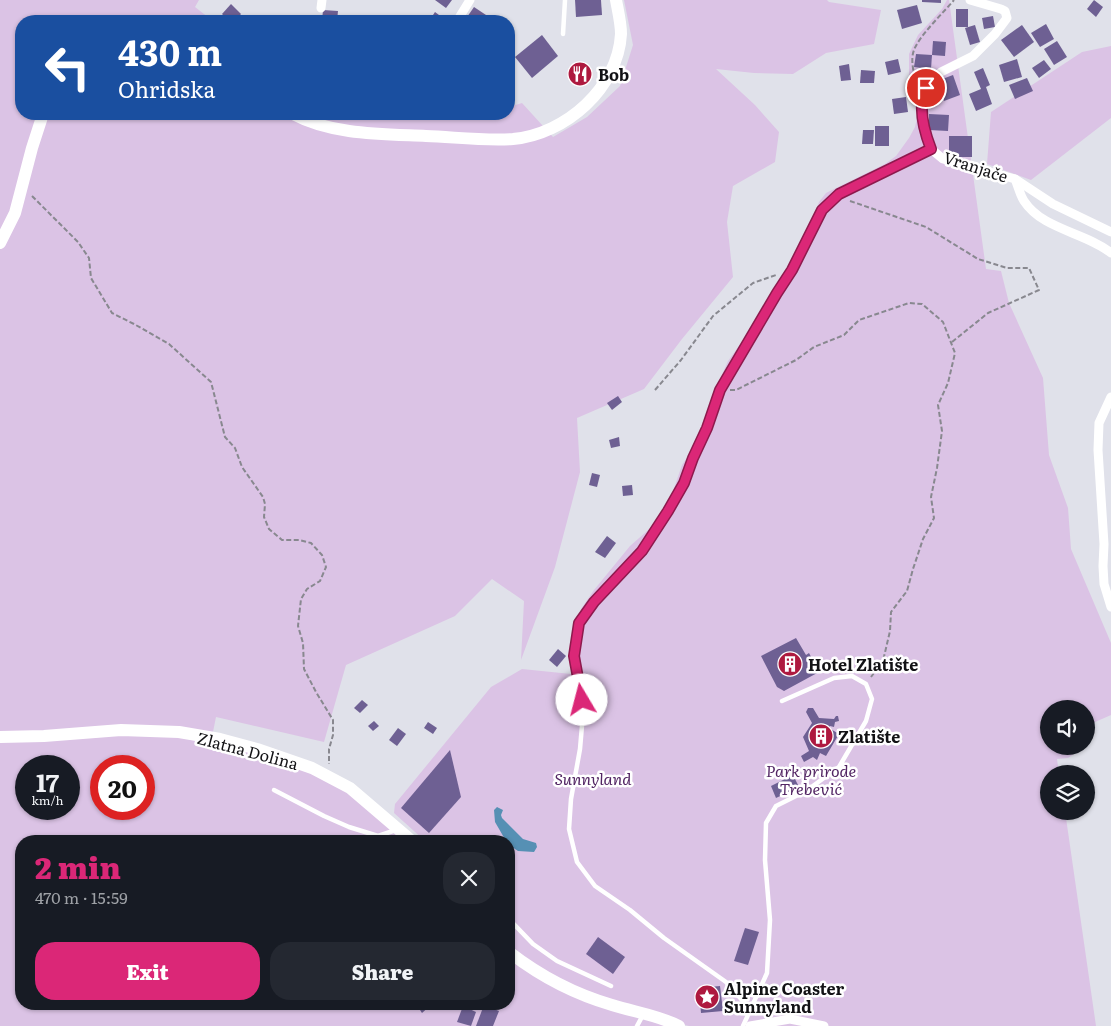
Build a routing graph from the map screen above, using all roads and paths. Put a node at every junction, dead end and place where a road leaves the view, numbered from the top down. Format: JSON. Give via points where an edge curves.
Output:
{"nodes":[{"id":1,"x":470,"y":0,"type":"edge"},
{"id":2,"x":564,"y":0,"type":"edge"},
{"id":3,"x":616,"y":0,"type":"edge"},
{"id":4,"x":954,"y":0,"type":"edge"},
{"id":5,"x":970,"y":0,"type":"edge"},
{"id":6,"x":461,"y":15,"type":"edge"},
{"id":7,"x":563,"y":34,"type":"dead end"},
{"id":8,"x":921,"y":98,"type":"junction"},
{"id":9,"x":42,"y":120,"type":"edge"},
{"id":10,"x":306,"y":120,"type":"edge"},
{"id":11,"x":931,"y":149,"type":"junction"},
{"id":12,"x":1015,"y":179,"type":"junction"},
{"id":13,"x":23,"y":187,"type":"junction"},
{"id":14,"x":832,"y":200,"type":"junction"},
{"id":15,"x":1111,"y":232,"type":"edge"},
{"id":16,"x":0,"y":243,"type":"edge"},
{"id":17,"x":1111,"y":253,"type":"edge"},
{"id":18,"x":792,"y":270,"type":"junction"},
{"id":19,"x":952,"y":342,"type":"junction"},
{"id":20,"x":655,"y":390,"type":"dead end"},
{"id":21,"x":720,"y":390,"type":"junction"},
{"id":22,"x":1111,"y":397,"type":"edge"},
{"id":23,"x":1111,"y":607,"type":"edge"},
{"id":24,"x":579,"y":679,"type":"joint"},
{"id":25,"x":866,"y":684,"type":"junction"},
{"id":26,"x":782,"y":701,"type":"dead end"},
{"id":27,"x":0,"y":737,"type":"edge"},
{"id":28,"x":334,"y":779,"type":"junction"},
{"id":29,"x":274,"y":790,"type":"dead end"},
{"id":30,"x":399,"y":829,"type":"junction"},
{"id":31,"x":375,"y":835,"type":"edge"},
{"id":32,"x":386,"y":835,"type":"edge"},
{"id":33,"x":406,"y":835,"type":"edge"},
{"id":34,"x":515,"y":925,"type":"edge"},
{"id":35,"x":515,"y":957,"type":"edge"},
{"id":36,"x":610,"y":986,"type":"dead end"},
{"id":37,"x":750,"y":1009,"type":"junction"},
{"id":38,"x":644,"y":1013,"type":"junction"},
{"id":39,"x":637,"y":1026,"type":"edge"},
{"id":40,"x":679,"y":1026,"type":"edge"},
{"id":41,"x":743,"y":1026,"type":"edge"},
{"id":42,"x":750,"y":1026,"type":"edge"},
{"id":43,"x":824,"y":1026,"type":"edge"}],
"edges":[{"from":1,"to":6,"type":"street"},
{"from":2,"to":7,"type":"lane"},
{"from":3,"to":10,"type":"main road","via":[[621,33],[618,55],[608,78],[576,113],[543,132],[514,139],[385,134]]},
{"from":4,"to":8,"type":"path","via":[[914,50],[914,74]]},
{"from":5,"to":8,"type":"street","via":[[1001,9],[1008,18],[974,56],[941,72]]},
{"from":8,"to":11,"type":"street","via":[[925,133]]},
{"from":9,"to":13,"type":"main road"},
{"from":11,"to":12,"type":"street","name":"Vranjače","via":[[943,159]]},
{"from":11,"to":14,"type":"street"},
{"from":12,"to":15,"type":"street","via":[[1053,204]]},
{"from":12,"to":17,"type":"street","name":"Vranjače","via":[[1022,199],[1032,212]]},
{"from":13,"to":16,"type":"main road"},
{"from":13,"to":28,"type":"path","via":[[90,258],[90,278],[112,313],[169,344],[211,382],[225,437],[235,448],[242,467],[263,497],[264,517],[269,529],[282,540],[312,542],[322,555],[326,567],[320,582],[306,590],[301,599],[298,626],[304,669],[333,720],[329,749]]},
{"from":14,"to":18,"type":"street","via":[[822,210]]},
{"from":14,"to":19,"type":"path","via":[[853,201],[926,227],[978,259],[1007,268],[1029,268],[1039,290],[988,313]]},
{"from":18,"to":20,"type":"path","via":[[752,283],[713,316]]},
{"from":18,"to":21,"type":"street"},
{"from":19,"to":21,"type":"path","via":[[943,322],[922,304],[909,303],[859,320],[844,335],[814,347],[796,360],[736,390]]},
{"from":19,"to":25,"type":"path","via":[[955,353],[948,383],[938,405],[942,431],[931,498],[934,518],[923,539],[907,591],[891,612],[882,661]]},
{"from":21,"to":24,"type":"street","via":[[684,483],[668,511],[642,551],[594,602],[579,623],[574,656]]},
{"from":22,"to":23,"type":"street","via":[[1099,423],[1098,450],[1104,584]]},
{"from":24,"to":37,"type":"lane","via":[[583,714],[570,829],[577,862],[595,886],[726,982]]},
{"from":25,"to":26,"type":"lane","via":[[852,676],[834,678]]},
{"from":25,"to":37,"type":"lane","via":[[872,699],[866,721],[839,767],[806,792],[776,806],[766,823],[765,860],[770,920],[767,974]]},
{"from":27,"to":28,"type":"main road","name":"Zlatna Dolina","via":[[121,730],[179,732],[257,749]]},
{"from":28,"to":30,"type":"main road","name":"Zlatna Dolina","via":[[350,788]]},
{"from":29,"to":31,"type":"lane","via":[[324,816]]},
{"from":30,"to":32,"type":"lane"},
{"from":30,"to":33,"type":"main road","name":"Zlatna Dolina"},
{"from":34,"to":36,"type":"lane","via":[[533,944],[557,961]]},
{"from":35,"to":38,"type":"main road","via":[[534,971],[581,995]]},
{"from":37,"to":41,"type":"lane"},
{"from":38,"to":39,"type":"lane"},
{"from":38,"to":40,"type":"main road"},
{"from":42,"to":43,"type":"street","via":[[790,1019]]}]}
